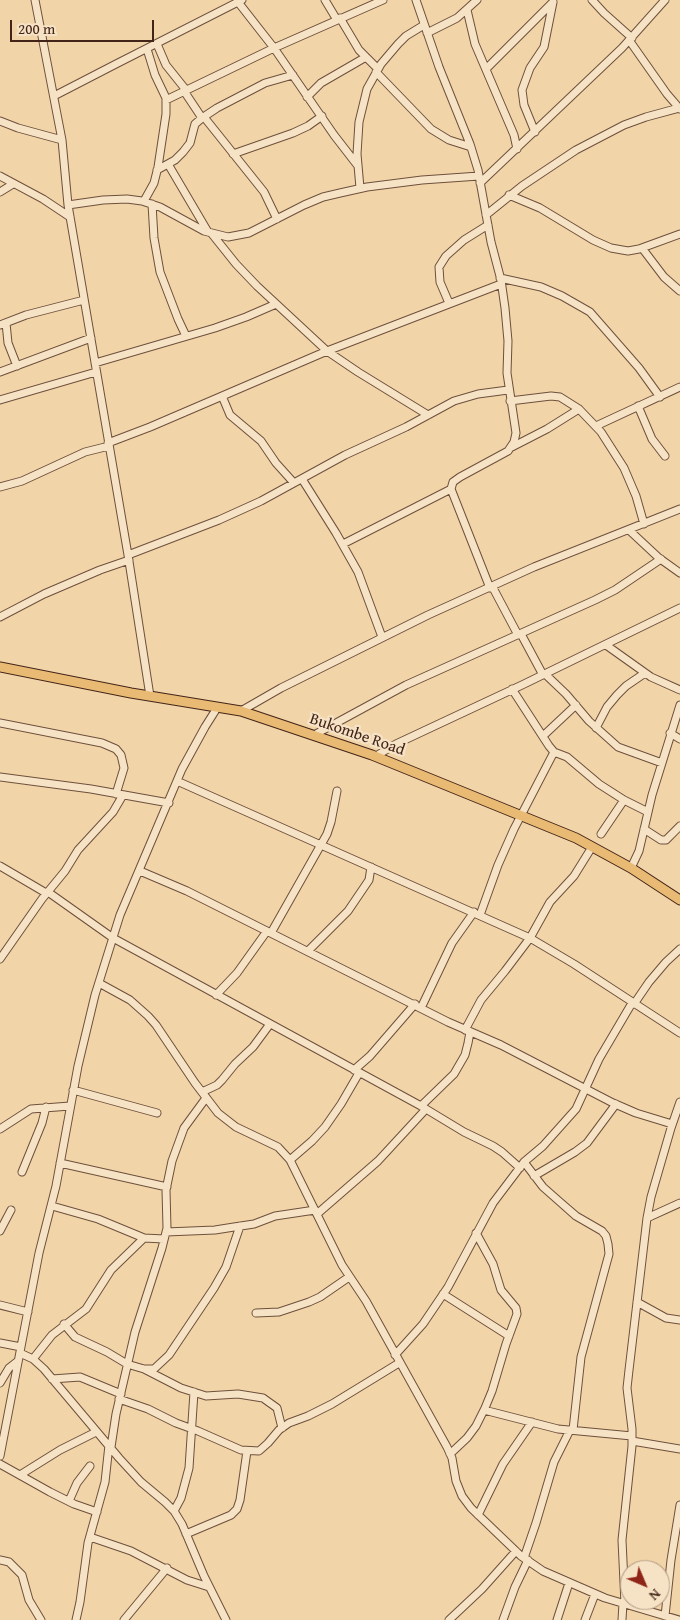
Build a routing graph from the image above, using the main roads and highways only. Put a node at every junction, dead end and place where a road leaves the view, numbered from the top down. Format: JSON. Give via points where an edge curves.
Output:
{"nodes":[{"id":1,"x":0,"y":667,"type":"edge"},
{"id":2,"x":680,"y":900,"type":"edge"}],
"edges":[{"from":1,"to":2,"type":"main road","name":"Bukombe Road","via":[[241,711],[376,756],[576,838]]}]}
